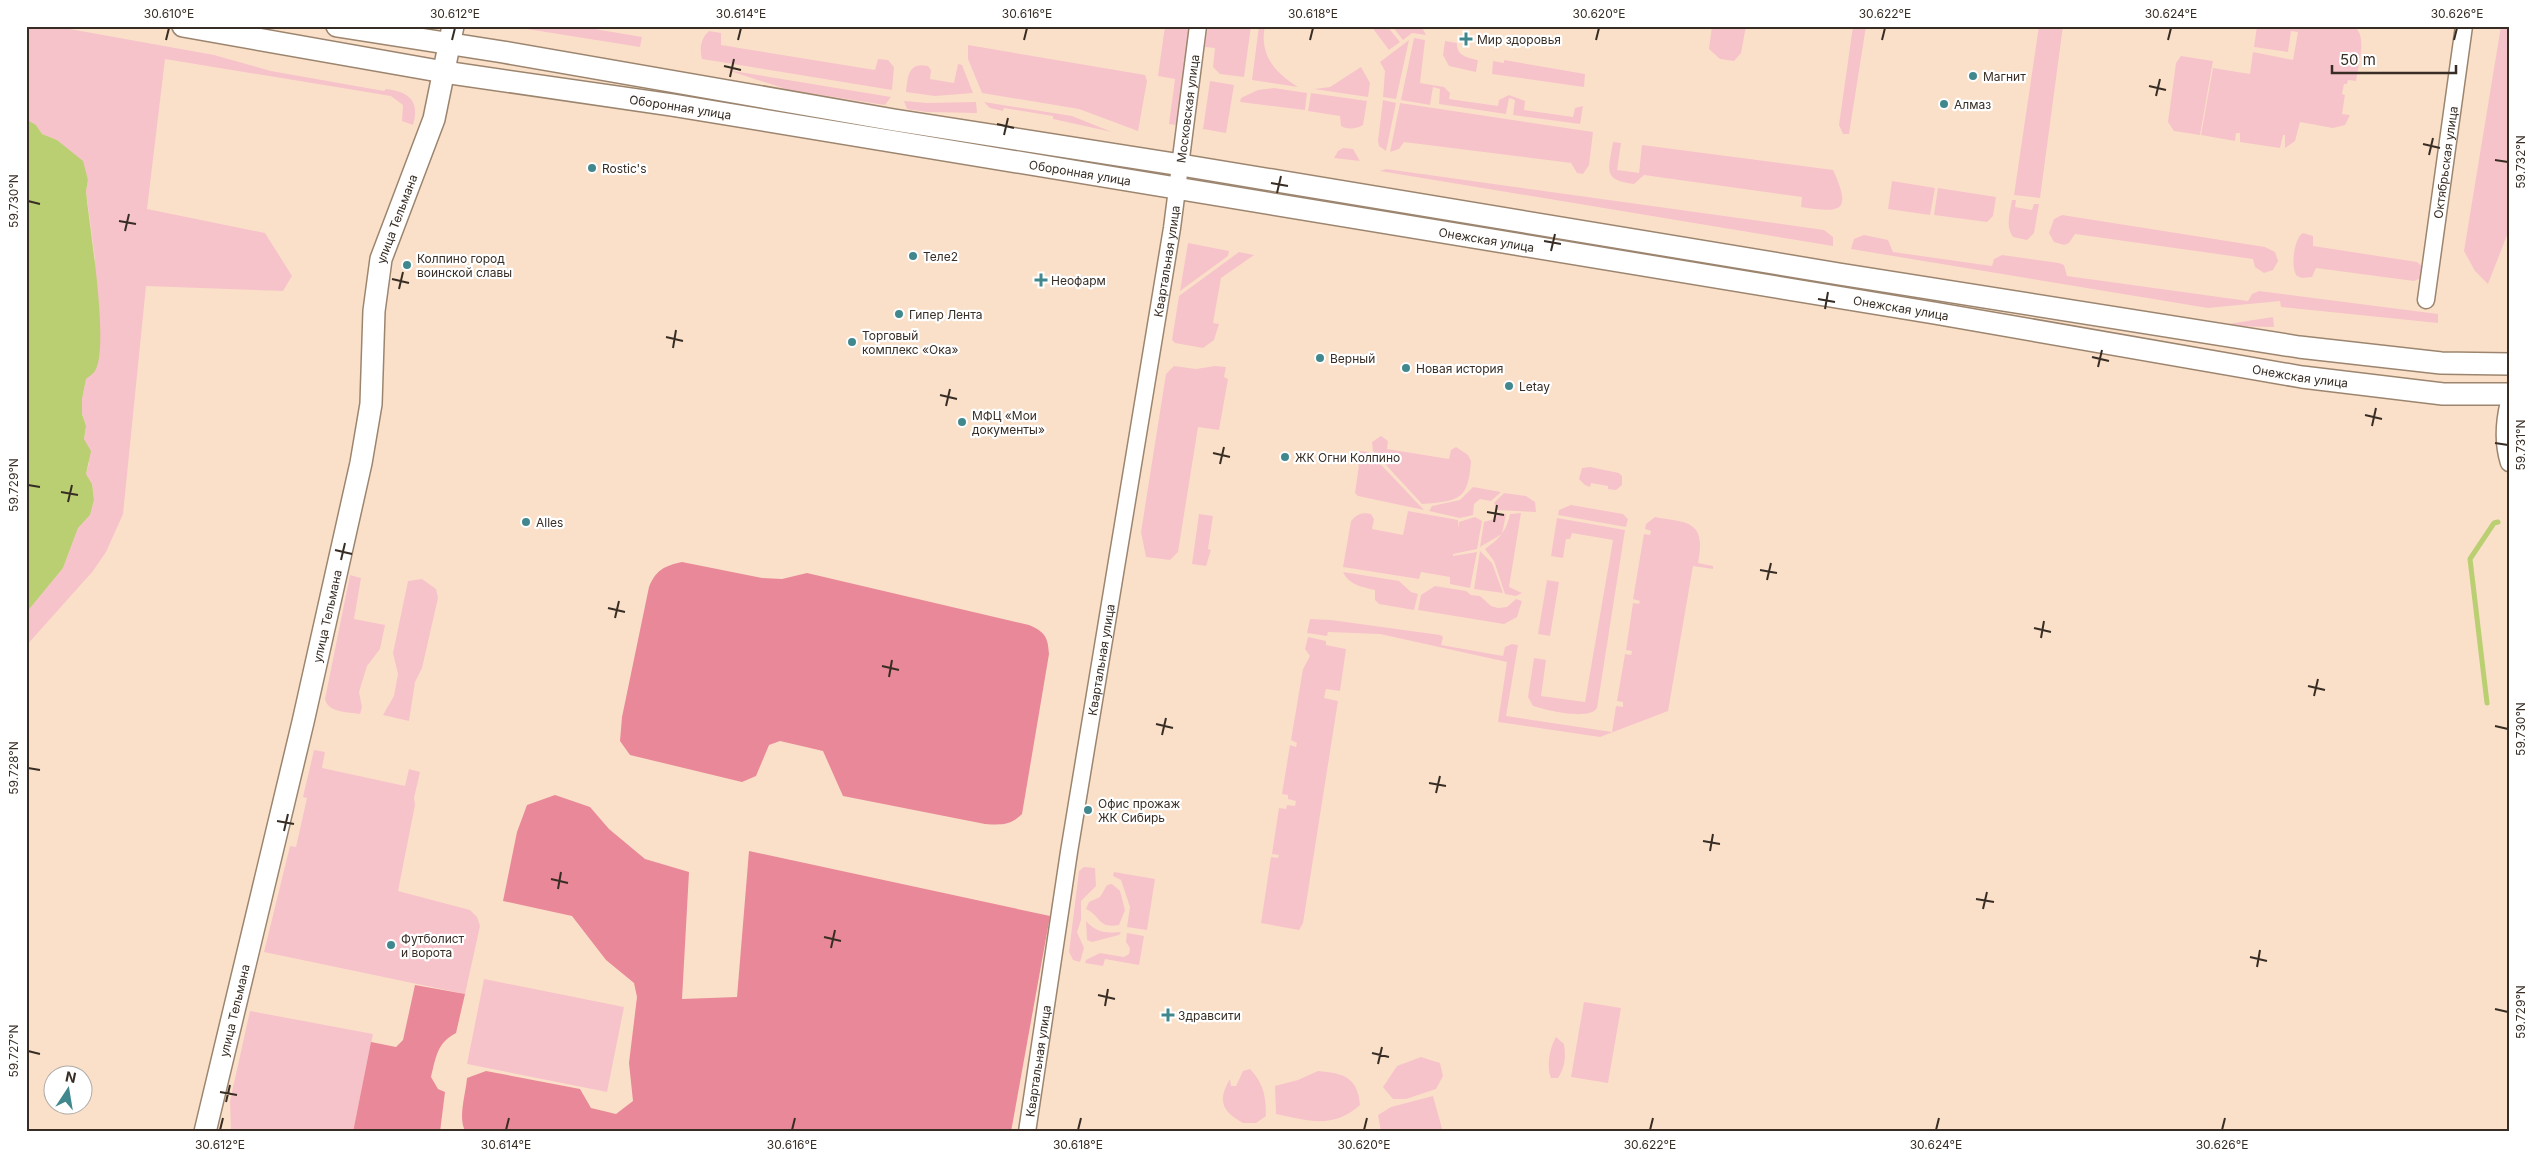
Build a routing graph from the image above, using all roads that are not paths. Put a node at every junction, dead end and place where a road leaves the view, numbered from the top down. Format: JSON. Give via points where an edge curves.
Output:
{"nodes":[{"id":1,"x":183,"y":26,"type":"edge"},
{"id":2,"x":337,"y":26,"type":"edge"},
{"id":3,"x":1198,"y":26,"type":"edge"},
{"id":4,"x":2464,"y":26,"type":"edge"},
{"id":5,"x":452,"y":35,"type":"edge"},
{"id":6,"x":444,"y":72,"type":"junction"},
{"id":7,"x":1181,"y":165,"type":"junction"},
{"id":8,"x":1177,"y":189,"type":"junction"},
{"id":9,"x":2426,"y":300,"type":"dead end"},
{"id":10,"x":2509,"y":364,"type":"edge"},
{"id":11,"x":2509,"y":394,"type":"edge"},
{"id":12,"x":2509,"y":402,"type":"edge"},
{"id":13,"x":2509,"y":463,"type":"edge"},
{"id":14,"x":207,"y":1129,"type":"edge"},
{"id":15,"x":1027,"y":1132,"type":"edge"}],
"edges":[{"from":1,"to":6,"type":"main road","name":"Оборонная улица"},
{"from":2,"to":5,"type":"main road","name":"Оборонная улица"},
{"from":3,"to":7,"type":"street","name":"Московская улица"},
{"from":4,"to":9,"type":"street","name":"Октябрьская улица"},
{"from":5,"to":6,"type":"main road","name":"улица Тельмана"},
{"from":5,"to":7,"type":"main road","name":"Оборонная улица","via":[[894,120]]},
{"from":6,"to":8,"type":"main road","name":"Оборонная улица","via":[[681,107]]},
{"from":6,"to":14,"type":"main road","name":"улица Тельмана","via":[[434,119],[382,259],[374,311],[371,404],[361,463]]},
{"from":7,"to":8,"type":"street","name":"Московская улица"},
{"from":7,"to":10,"type":"main road","name":"Онежская улица","via":[[1809,270],[2300,347],[2441,363]]},
{"from":8,"to":11,"type":"main road","name":"Онежская улица","via":[[2302,377],[2443,394]]},
{"from":8,"to":15,"type":"street","name":"Квартальная улица","via":[[1070,842]]},
{"from":12,"to":13,"type":"street","via":[[2505,415],[2505,452]]}]}
